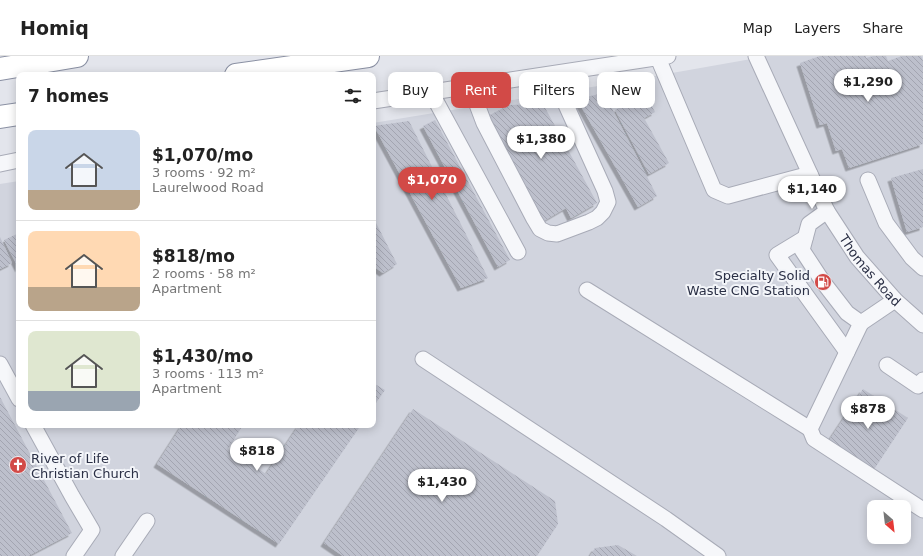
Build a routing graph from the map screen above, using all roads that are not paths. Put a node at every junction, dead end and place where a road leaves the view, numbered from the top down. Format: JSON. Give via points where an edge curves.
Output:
{"nodes":[{"id":1,"x":77,"y":56,"type":"edge"},
{"id":2,"x":368,"y":56,"type":"edge"},
{"id":3,"x":756,"y":56,"type":"edge"},
{"id":4,"x":663,"y":57,"type":"edge"},
{"id":5,"x":0,"y":69,"type":"edge"},
{"id":6,"x":257,"y":72,"type":"edge"},
{"id":7,"x":567,"y":72,"type":"edge"},
{"id":8,"x":388,"y":99,"type":"edge"},
{"id":9,"x":376,"y":101,"type":"edge"},
{"id":10,"x":440,"y":108,"type":"edge"},
{"id":11,"x":478,"y":108,"type":"edge"},
{"id":12,"x":567,"y":108,"type":"edge"},
{"id":13,"x":16,"y":114,"type":"edge"},
{"id":14,"x":0,"y":117,"type":"edge"},
{"id":15,"x":16,"y":161,"type":"edge"},
{"id":16,"x":0,"y":164,"type":"edge"},
{"id":17,"x":810,"y":174,"type":"junction"},
{"id":18,"x":868,"y":180,"type":"dead end"},
{"id":19,"x":827,"y":211,"type":"junction"},
{"id":20,"x":805,"y":238,"type":"junction"},
{"id":21,"x":518,"y":252,"type":"dead end"},
{"id":22,"x":919,"y":260,"type":"edge"},
{"id":23,"x":587,"y":290,"type":"dead end"},
{"id":24,"x":895,"y":300,"type":"junction"},
{"id":25,"x":861,"y":323,"type":"junction"},
{"id":26,"x":923,"y":324,"type":"edge"},
{"id":27,"x":847,"y":352,"type":"junction"},
{"id":28,"x":423,"y":359,"type":"dead end"},
{"id":29,"x":0,"y":364,"type":"edge"},
{"id":30,"x":887,"y":365,"type":"dead end"},
{"id":31,"x":923,"y":380,"type":"edge"},
{"id":32,"x":16,"y":393,"type":"edge"},
{"id":33,"x":35,"y":428,"type":"edge"},
{"id":34,"x":810,"y":429,"type":"junction"},
{"id":35,"x":923,"y":510,"type":"edge"},
{"id":36,"x":147,"y":521,"type":"dead end"},
{"id":37,"x":74,"y":556,"type":"edge"},
{"id":38,"x":123,"y":556,"type":"edge"},
{"id":39,"x":718,"y":556,"type":"edge"}],
"edges":[{"from":1,"to":5,"type":"highway"},
{"from":2,"to":6,"type":"highway"},
{"from":3,"to":17,"type":"street","name":"Thomas Road"},
{"from":4,"to":7,"type":"street"},
{"from":4,"to":17,"type":"street","via":[[714,190],[728,196]]},
{"from":8,"to":9,"type":"street"},
{"from":10,"to":21,"type":"street"},
{"from":11,"to":12,"type":"street","via":[[540,229],[556,234],[597,218],[608,202],[606,191]]},
{"from":13,"to":14,"type":"highway"},
{"from":15,"to":16,"type":"street"},
{"from":17,"to":19,"type":"street","name":"Thomas Road"},
{"from":18,"to":22,"type":"street","via":[[886,223]]},
{"from":19,"to":20,"type":"street","via":[[809,224]]},
{"from":19,"to":24,"type":"street","name":"Thomas Road","via":[[857,257]]},
{"from":20,"to":25,"type":"street","via":[[802,250],[823,282],[847,313]]},
{"from":20,"to":27,"type":"street","via":[[777,255]]},
{"from":23,"to":34,"type":"street"},
{"from":24,"to":25,"type":"street"},
{"from":24,"to":26,"type":"street","name":"Thomas Road"},
{"from":25,"to":27,"type":"street"},
{"from":27,"to":34,"type":"street"},
{"from":28,"to":39,"type":"street"},
{"from":29,"to":32,"type":"street"},
{"from":30,"to":31,"type":"street","via":[[918,386]]},
{"from":33,"to":37,"type":"street","via":[[92,530]]},
{"from":34,"to":35,"type":"street","via":[[814,439]]},
{"from":36,"to":38,"type":"street"}]}
